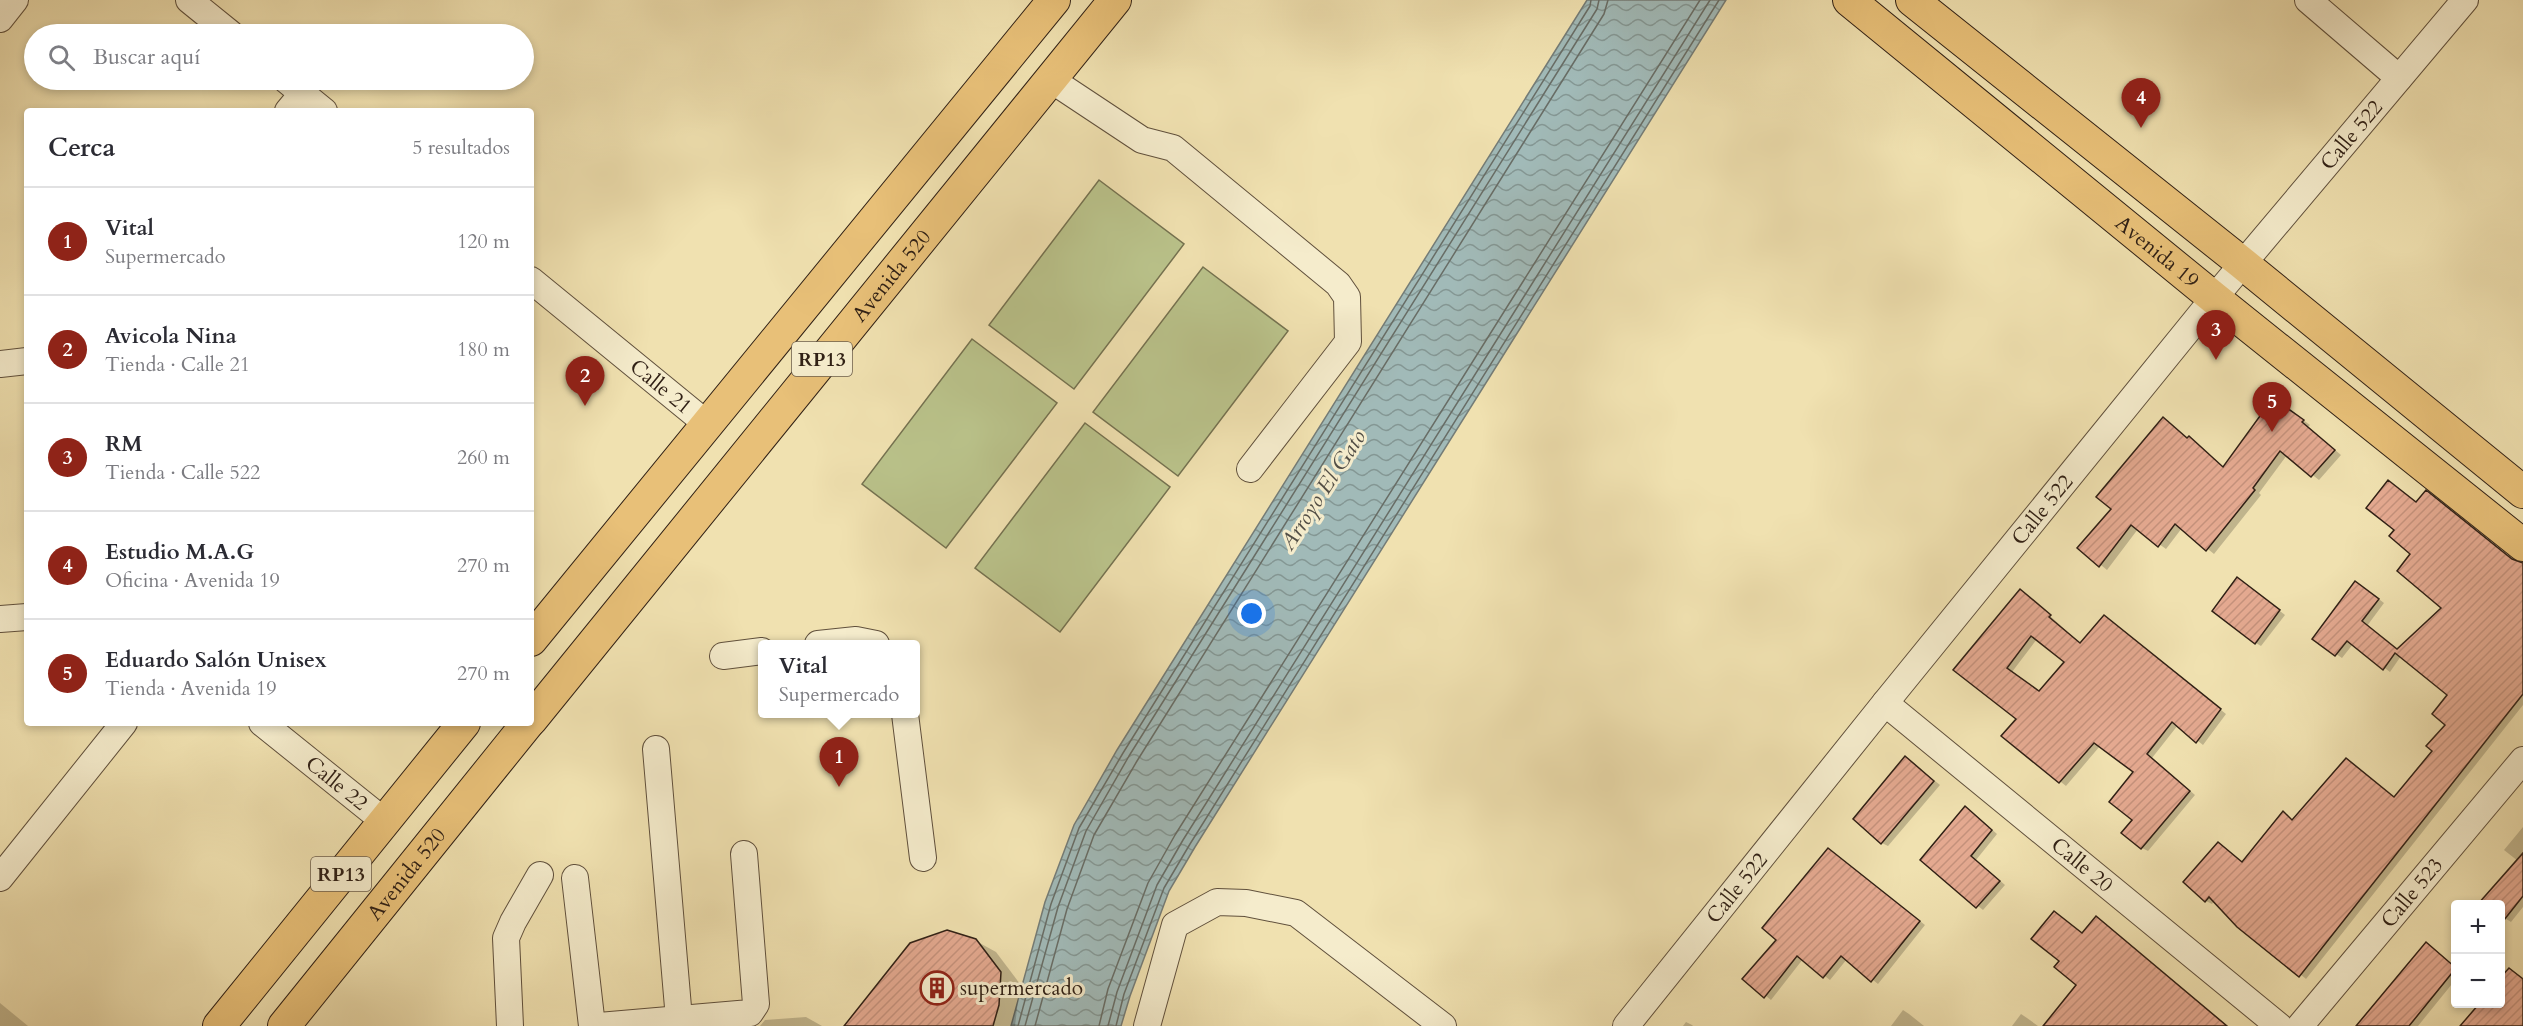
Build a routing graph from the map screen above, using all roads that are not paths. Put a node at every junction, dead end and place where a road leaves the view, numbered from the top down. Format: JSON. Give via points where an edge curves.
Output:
{"nodes":[{"id":1,"x":15,"y":0,"type":"edge"},
{"id":2,"x":189,"y":0,"type":"edge"},
{"id":3,"x":1054,"y":0,"type":"edge"},
{"id":4,"x":1115,"y":0,"type":"edge"},
{"id":5,"x":1849,"y":0,"type":"edge"},
{"id":6,"x":1912,"y":0,"type":"edge"},
{"id":7,"x":2308,"y":0,"type":"edge"},
{"id":8,"x":2465,"y":0,"type":"edge"},
{"id":9,"x":0,"y":19,"type":"edge"},
{"id":10,"x":219,"y":24,"type":"edge"},
{"id":11,"x":2399,"y":78,"type":"junction"},
{"id":12,"x":1050,"y":79,"type":"junction"},
{"id":13,"x":292,"y":95,"type":"edge"},
{"id":14,"x":318,"y":108,"type":"edge"},
{"id":15,"x":2242,"y":263,"type":"junction"},
{"id":16,"x":534,"y":282,"type":"edge"},
{"id":17,"x":2214,"y":298,"type":"junction"},
{"id":18,"x":24,"y":361,"type":"edge"},
{"id":19,"x":0,"y":364,"type":"edge"},
{"id":20,"x":707,"y":424,"type":"junction"},
{"id":21,"x":1250,"y":469,"type":"dead end"},
{"id":22,"x":2523,"y":492,"type":"edge"},
{"id":23,"x":2523,"y":545,"type":"edge"},
{"id":24,"x":24,"y":617,"type":"edge"},
{"id":25,"x":0,"y":619,"type":"edge"},
{"id":26,"x":534,"y":636,"type":"edge"},
{"id":27,"x":758,"y":652,"type":"edge"},
{"id":28,"x":723,"y":656,"type":"dead end"},
{"id":29,"x":1885,"y":703,"type":"junction"},
{"id":30,"x":534,"y":716,"type":"edge"},
{"id":31,"x":906,"y":718,"type":"edge"},
{"id":32,"x":122,"y":726,"type":"edge"},
{"id":33,"x":266,"y":726,"type":"edge"},
{"id":34,"x":462,"y":726,"type":"edge"},
{"id":35,"x":526,"y":726,"type":"edge"},
{"id":36,"x":656,"y":748,"type":"dead end"},
{"id":37,"x":2523,"y":760,"type":"edge"},
{"id":38,"x":384,"y":821,"type":"junction"},
{"id":39,"x":744,"y":854,"type":"dead end"},
{"id":40,"x":923,"y":858,"type":"dead end"},
{"id":41,"x":540,"y":875,"type":"dead end"},
{"id":42,"x":0,"y":878,"type":"edge"},
{"id":43,"x":575,"y":878,"type":"dead end"},
{"id":44,"x":678,"y":1019,"type":"junction"},
{"id":45,"x":219,"y":1026,"type":"edge"},
{"id":46,"x":284,"y":1026,"type":"edge"},
{"id":47,"x":510,"y":1026,"type":"edge"},
{"id":48,"x":592,"y":1026,"type":"edge"},
{"id":49,"x":599,"y":1026,"type":"edge"},
{"id":50,"x":1147,"y":1026,"type":"edge"},
{"id":51,"x":1443,"y":1026,"type":"edge"},
{"id":52,"x":1626,"y":1026,"type":"edge"},
{"id":53,"x":2280,"y":1026,"type":"edge"},
{"id":54,"x":2300,"y":1026,"type":"edge"}],
"edges":[{"from":1,"to":9,"type":"street"},
{"from":2,"to":10,"type":"street"},
{"from":3,"to":20,"type":"main road","number":"RP13"},
{"from":4,"to":12,"type":"main road","name":"Avenida 520","number":"RP13"},
{"from":5,"to":17,"type":"main road","name":"Avenida 19"},
{"from":6,"to":15,"type":"main road","name":"Avenida 19"},
{"from":7,"to":11,"type":"street"},
{"from":8,"to":11,"type":"street","name":"Calle 522"},
{"from":11,"to":15,"type":"street","name":"Calle 522"},
{"from":12,"to":21,"type":"street","via":[[1142,140],[1173,148],[1338,284],[1347,297],[1348,342]]},
{"from":12,"to":30,"type":"main road","name":"Avenida 520","number":"RP13"},
{"from":13,"to":14,"type":"street"},
{"from":15,"to":17,"type":"street","name":"Calle 522"},
{"from":15,"to":22,"type":"main road","name":"Avenida 19"},
{"from":16,"to":20,"type":"street","name":"Calle 21"},
{"from":17,"to":23,"type":"main road","name":"Avenida 19"},
{"from":17,"to":29,"type":"street","name":"Calle 522"},
{"from":18,"to":19,"type":"street"},
{"from":20,"to":26,"type":"main road","number":"RP13"},
{"from":24,"to":25,"type":"street"},
{"from":27,"to":28,"type":"street"},
{"from":29,"to":52,"type":"street","name":"Calle 522"},
{"from":29,"to":53,"type":"street","name":"Calle 20"},
{"from":31,"to":40,"type":"street"},
{"from":32,"to":42,"type":"street"},
{"from":33,"to":38,"type":"street","name":"Calle 22"},
{"from":34,"to":38,"type":"main road","number":"RP13"},
{"from":35,"to":46,"type":"main road","name":"Avenida 520","number":"RP13"},
{"from":36,"to":44,"type":"street"},
{"from":37,"to":54,"type":"street","name":"Calle 523"},
{"from":38,"to":45,"type":"main road","number":"RP13"},
{"from":39,"to":44,"type":"street","via":[[756,1004],[750,1013]]},
{"from":41,"to":47,"type":"street","via":[[506,938]]},
{"from":43,"to":48,"type":"street"},
{"from":44,"to":49,"type":"street"},
{"from":50,"to":51,"type":"street","via":[[1175,925],[1217,902],[1246,903],[1296,913]]}]}
